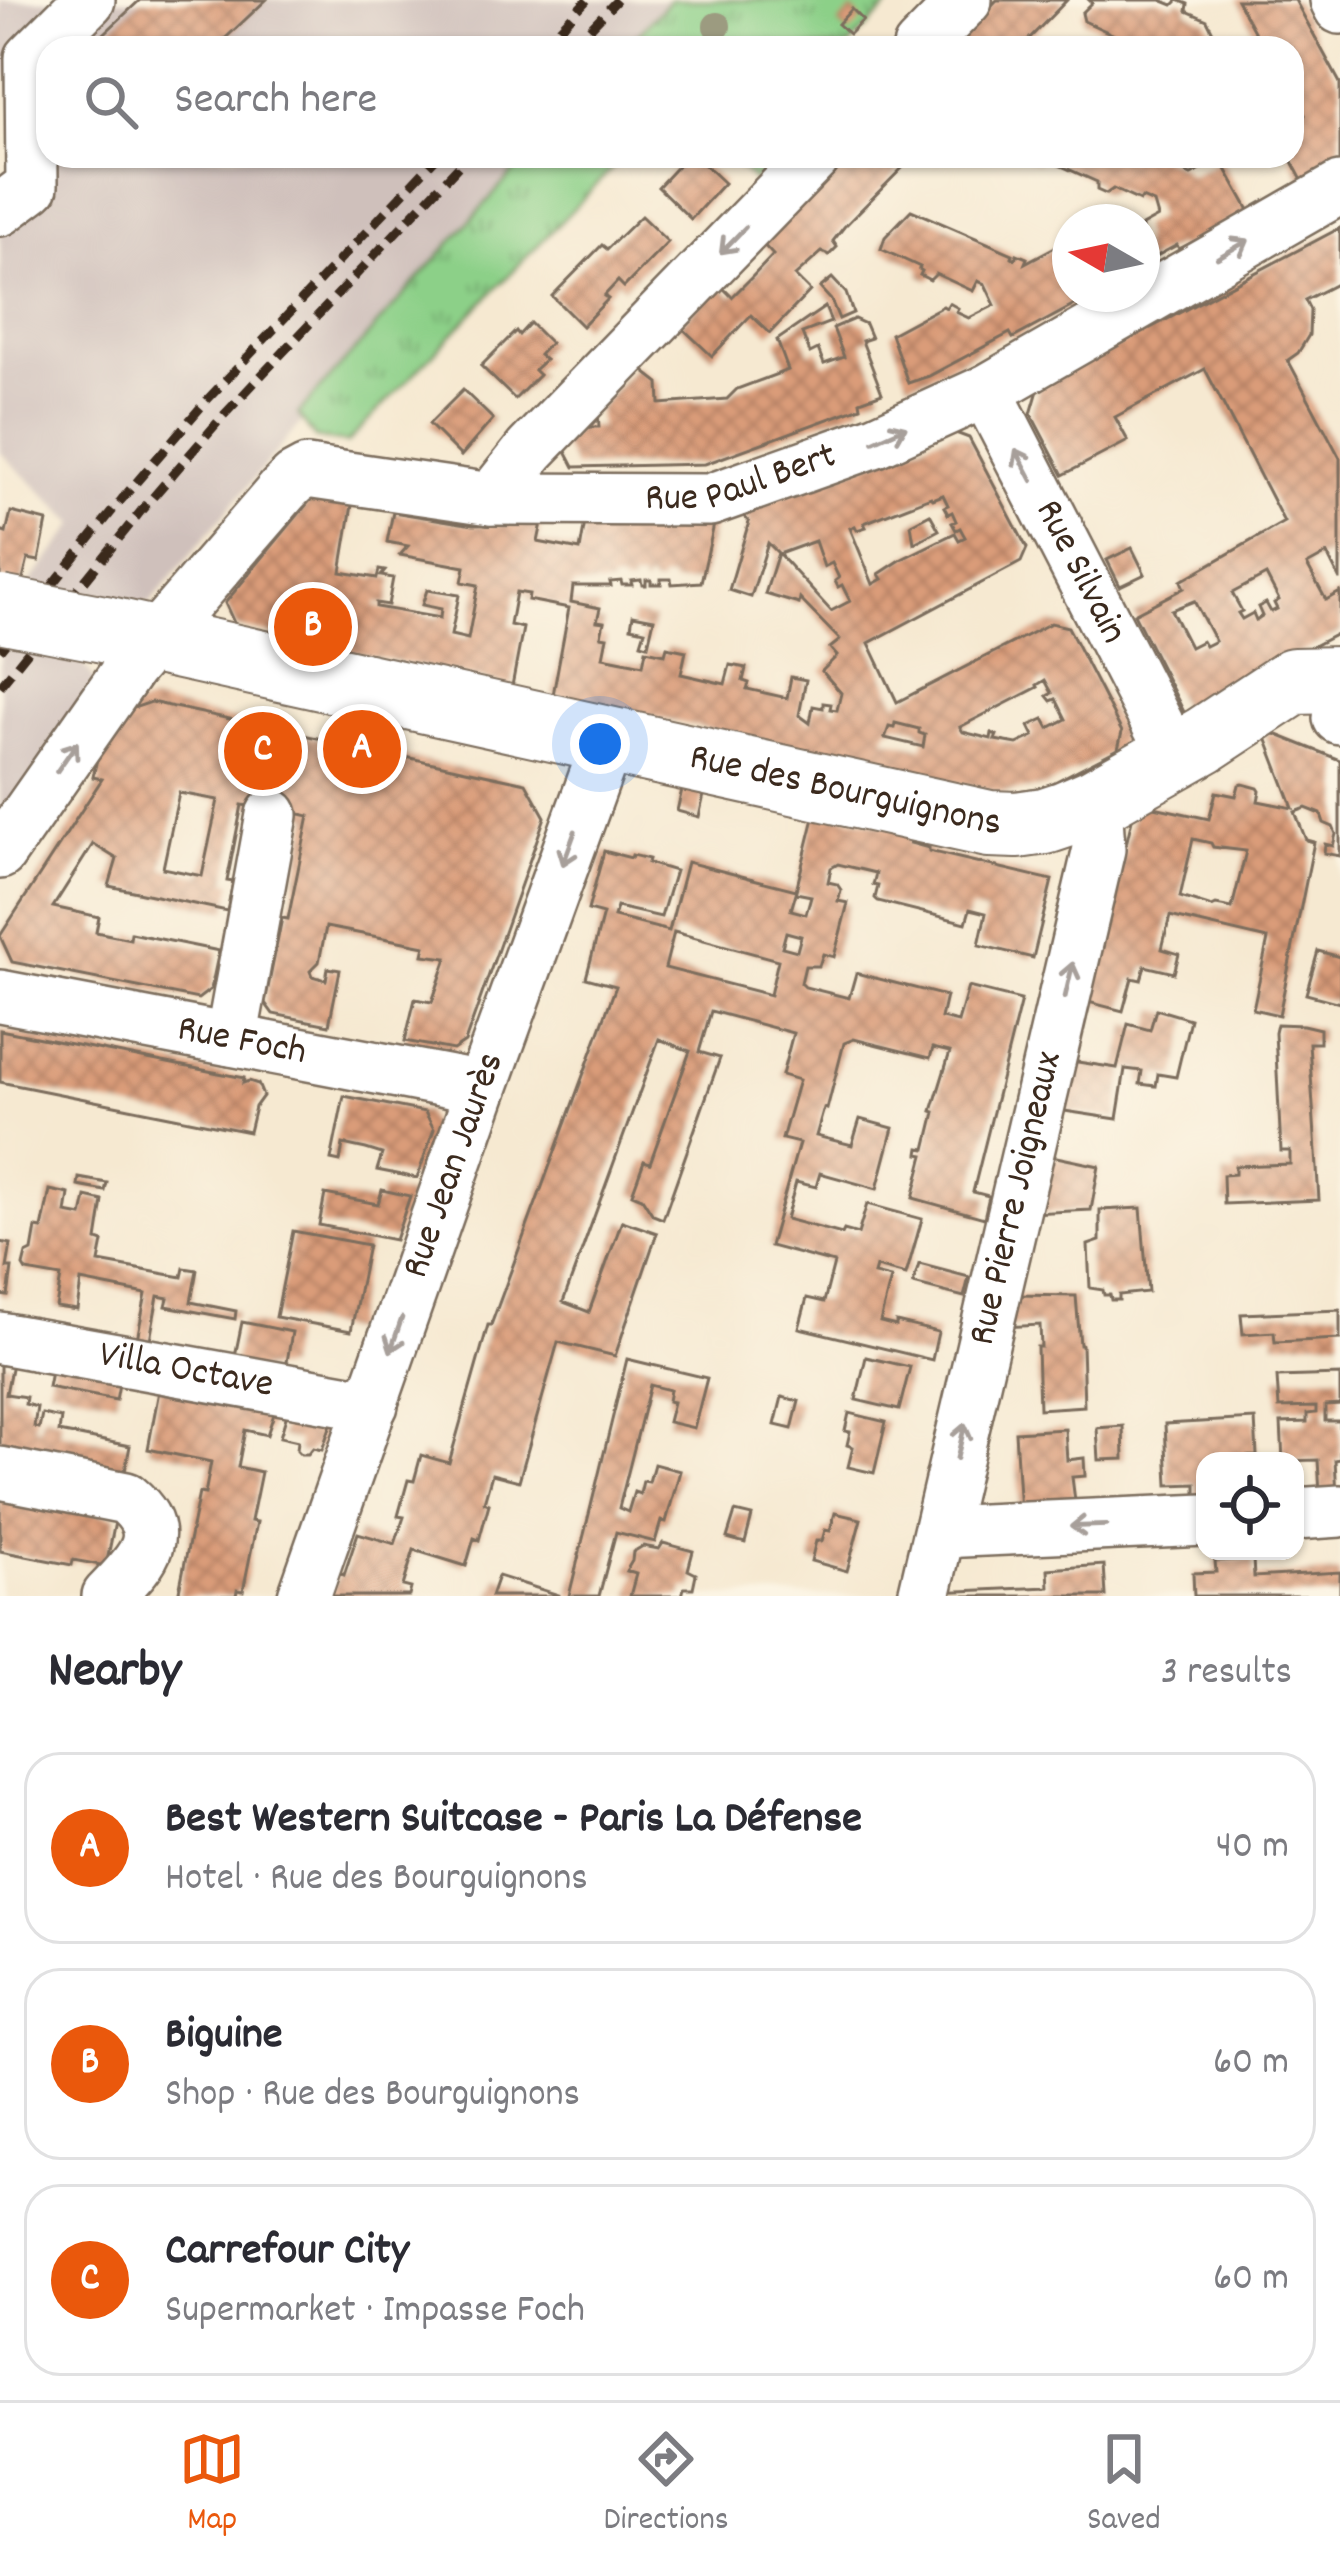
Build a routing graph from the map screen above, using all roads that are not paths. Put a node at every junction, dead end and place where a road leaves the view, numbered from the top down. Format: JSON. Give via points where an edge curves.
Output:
{"nodes":[{"id":1,"x":89,"y":0,"type":"edge"},
{"id":2,"x":966,"y":0,"type":"edge"},
{"id":3,"x":54,"y":36,"type":"edge"},
{"id":4,"x":931,"y":36,"type":"edge"},
{"id":5,"x":36,"y":54,"type":"edge"},
{"id":6,"x":803,"y":168,"type":"edge"},
{"id":7,"x":1340,"y":188,"type":"edge"},
{"id":8,"x":0,"y":210,"type":"edge"},
{"id":9,"x":986,"y":391,"type":"junction"},
{"id":10,"x":491,"y":499,"type":"junction"},
{"id":11,"x":0,"y":609,"type":"edge"},
{"id":12,"x":128,"y":635,"type":"junction"},
{"id":13,"x":1340,"y":680,"type":"edge"},
{"id":14,"x":1246,"y":714,"type":"junction"},
{"id":15,"x":1340,"y":718,"type":"edge"},
{"id":16,"x":609,"y":738,"type":"junction"},
{"id":17,"x":1174,"y":756,"type":"junction"},
{"id":18,"x":1096,"y":801,"type":"junction"},
{"id":19,"x":272,"y":815,"type":"dead end"},
{"id":20,"x":0,"y":853,"type":"edge"},
{"id":21,"x":0,"y":996,"type":"edge"},
{"id":22,"x":231,"y":1040,"type":"junction"},
{"id":23,"x":482,"y":1088,"type":"junction"},
{"id":24,"x":0,"y":1338,"type":"edge"},
{"id":25,"x":372,"y":1405,"type":"junction"},
{"id":26,"x":0,"y":1473,"type":"edge"},
{"id":27,"x":1340,"y":1511,"type":"edge"},
{"id":28,"x":1304,"y":1513,"type":"edge"},
{"id":29,"x":1196,"y":1520,"type":"edge"},
{"id":30,"x":940,"y":1532,"type":"junction"},
{"id":31,"x":108,"y":1596,"type":"edge"},
{"id":32,"x":304,"y":1596,"type":"edge"},
{"id":33,"x":924,"y":1596,"type":"edge"}],
"edges":[{"from":1,"to":3,"type":"street"},
{"from":2,"to":4,"type":"street"},
{"from":5,"to":8,"type":"street","via":[[32,186]]},
{"from":6,"to":10,"type":"street","one_way":true},
{"from":9,"to":7,"type":"street","name":"Rue Paul Bert","one_way":true},
{"from":10,"to":9,"type":"street","name":"Rue Paul Bert","one_way":true,"via":[[710,500],[876,441]]},
{"from":17,"to":9,"type":"street","name":"Rue Silvain","one_way":true},
{"from":10,"to":12,"type":"street","name":"Rue Paul Bert","via":[[307,472]]},
{"from":11,"to":12,"type":"main road","name":"Rue des Bourguignons","bridge":true},
{"from":12,"to":16,"type":"main road","name":"Rue des Bourguignons"},
{"from":20,"to":12,"type":"street","one_way":true,"via":[[130,667]]},
{"from":13,"to":14,"type":"main road","name":"Rue des Bourguignons","via":[[1294,681]]},
{"from":14,"to":15,"type":"main road","name":"Rue des Bourguignons","via":[[1308,709]]},
{"from":14,"to":17,"type":"main road","name":"Rue des Bourguignons"},
{"from":16,"to":18,"type":"main road","name":"Rue des Bourguignons","via":[[989,824],[1045,821]]},
{"from":16,"to":23,"type":"street","name":"Rue Jean Jaurès","one_way":true},
{"from":17,"to":18,"type":"main road","name":"Rue des Bourguignons"},
{"from":30,"to":18,"type":"street","name":"Rue Pierre Joigneaux","one_way":true,"via":[[1099,849]]},
{"from":19,"to":22,"type":"street"},
{"from":21,"to":22,"type":"street","name":"Rue Foch"},
{"from":22,"to":23,"type":"street","name":"Rue Foch"},
{"from":23,"to":25,"type":"street","name":"Rue Jean Jaurès","one_way":true},
{"from":24,"to":25,"type":"street","name":"Villa Octave"},
{"from":25,"to":32,"type":"street","name":"Rue Jean Jaurès"},
{"from":26,"to":31,"type":"street","via":[[126,1498],[140,1510],[144,1558]]},
{"from":27,"to":28,"type":"street"},
{"from":29,"to":30,"type":"street","one_way":true},
{"from":30,"to":33,"type":"street","name":"Rue Pierre Joigneaux"}]}
